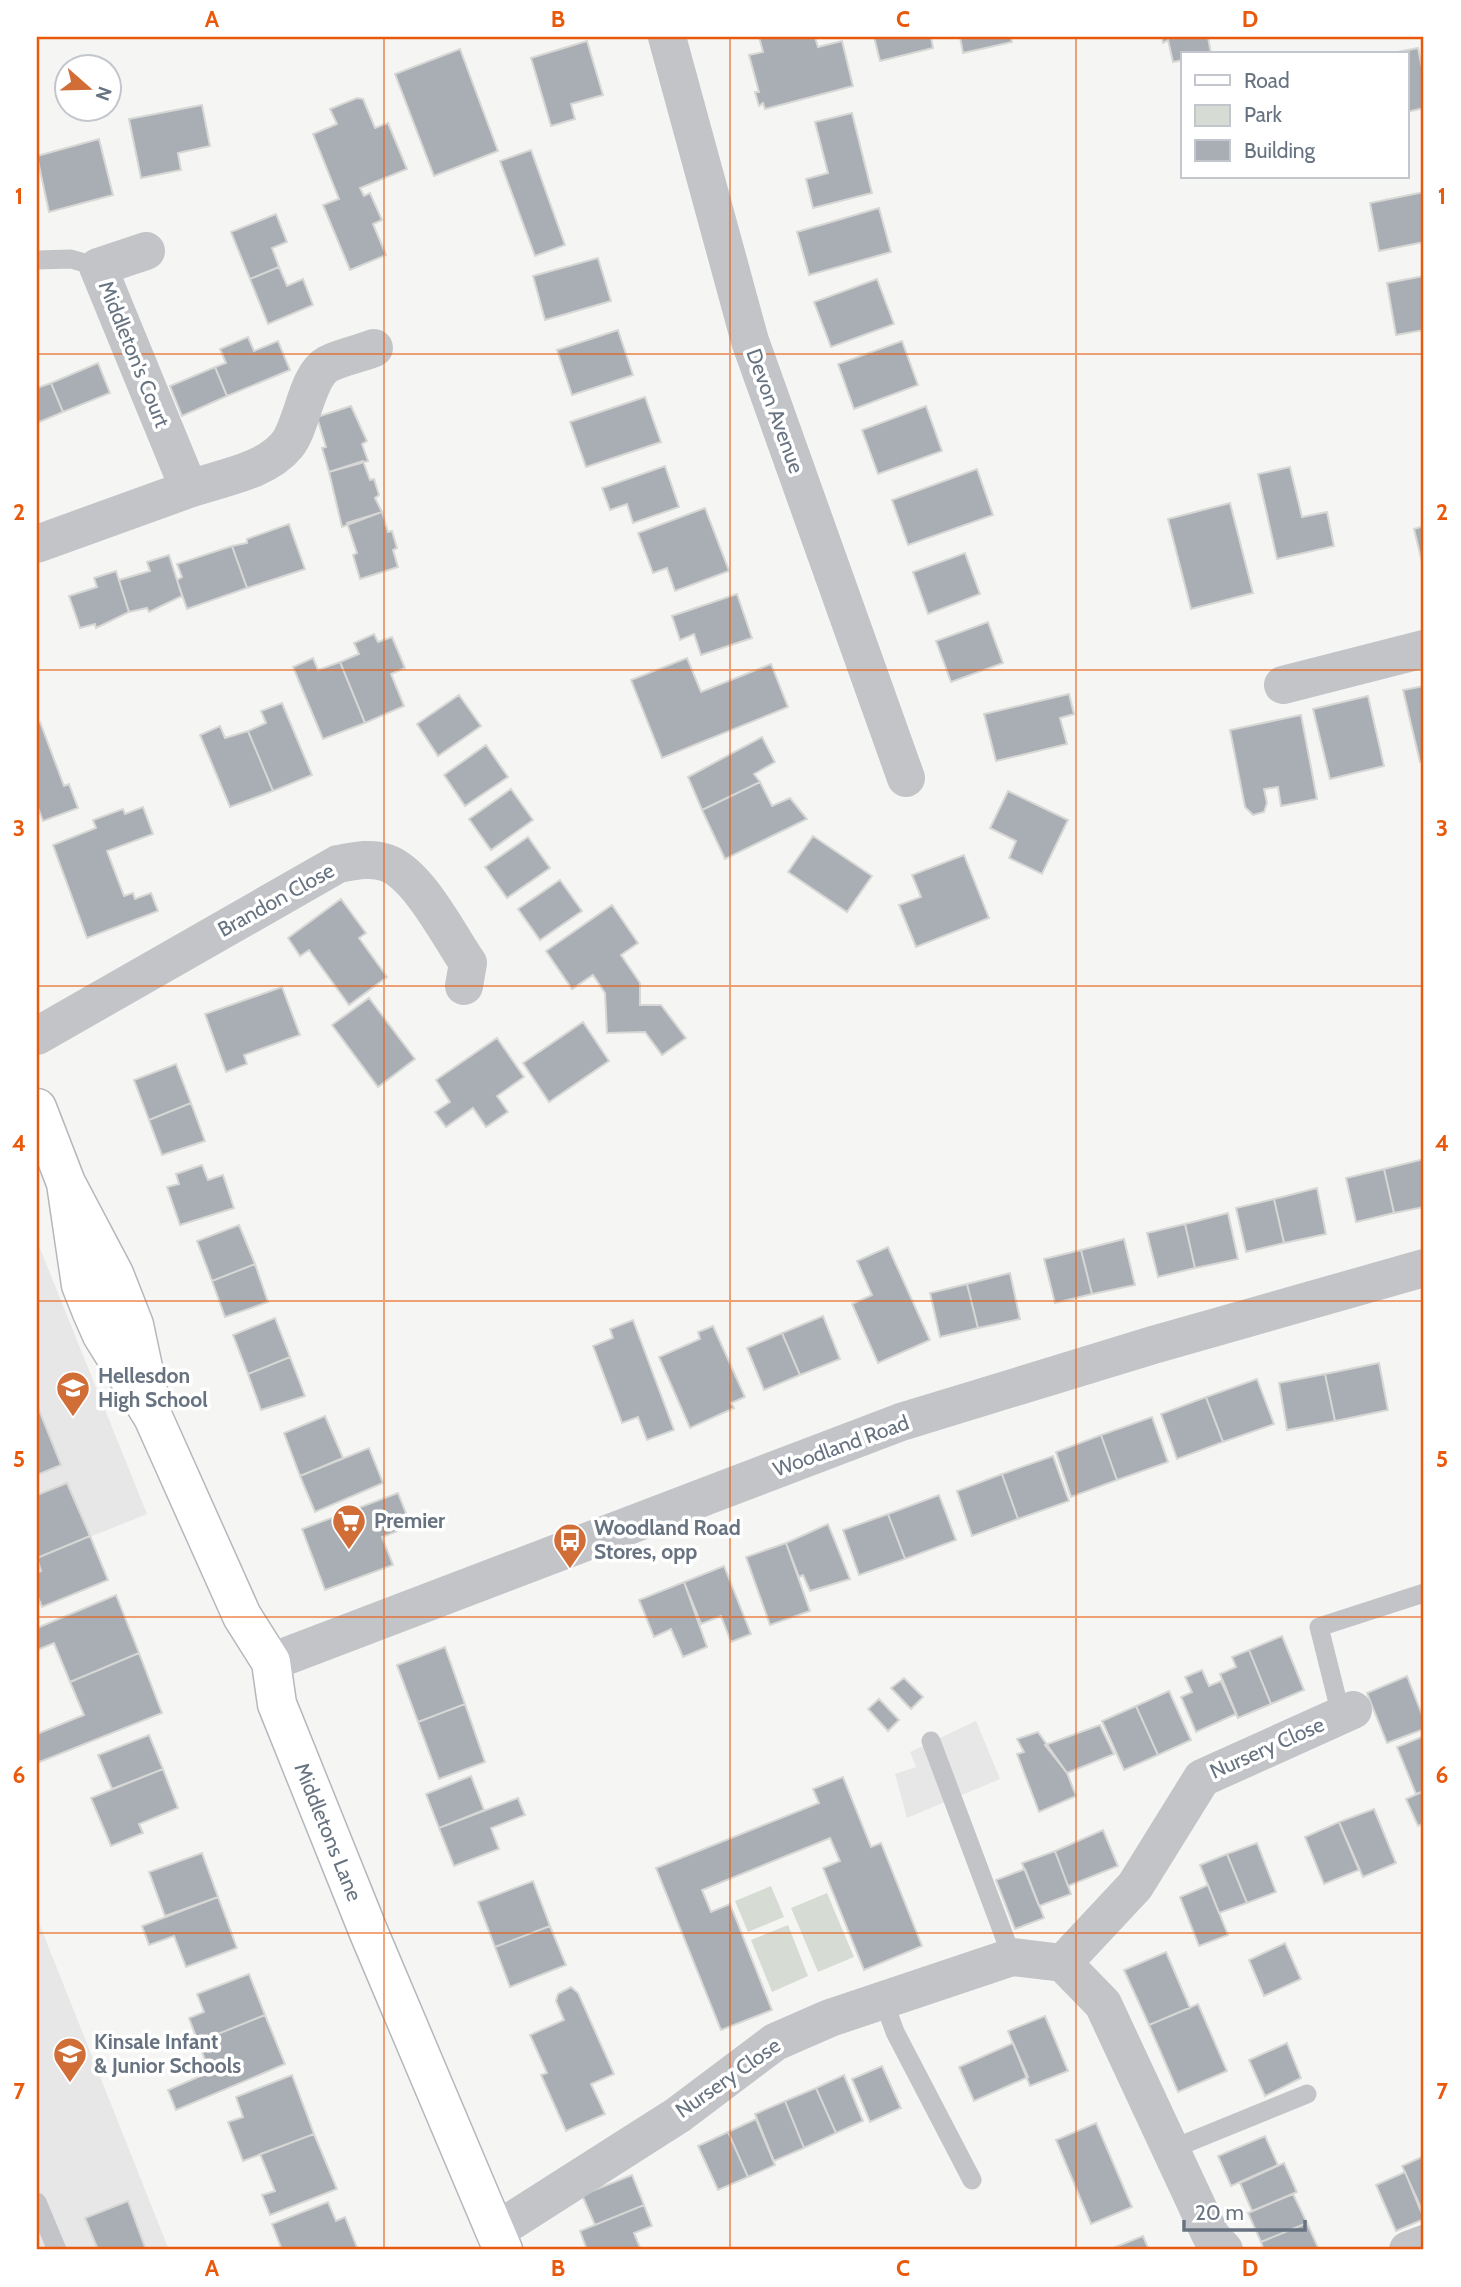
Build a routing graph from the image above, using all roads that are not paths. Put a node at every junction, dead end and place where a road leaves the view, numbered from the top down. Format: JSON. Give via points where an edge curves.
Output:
{"nodes":[{"id":1,"x":667,"y":37,"type":"edge"},
{"id":2,"x":146,"y":251,"type":"dead end"},
{"id":3,"x":37,"y":260,"type":"edge"},
{"id":4,"x":98,"y":267,"type":"junction"},
{"id":5,"x":374,"y":348,"type":"dead end"},
{"id":6,"x":189,"y":489,"type":"junction"},
{"id":7,"x":37,"y":544,"type":"edge"},
{"id":8,"x":1424,"y":649,"type":"edge"},
{"id":9,"x":1283,"y":685,"type":"dead end"},
{"id":10,"x":906,"y":778,"type":"dead end"},
{"id":11,"x":464,"y":986,"type":"dead end"},
{"id":12,"x":37,"y":1036,"type":"edge"},
{"id":13,"x":37,"y":1109,"type":"edge"},
{"id":14,"x":1424,"y":1268,"type":"edge"},
{"id":15,"x":1424,"y":1593,"type":"edge"},
{"id":16,"x":271,"y":1662,"type":"junction"},
{"id":17,"x":1347,"y":1712,"type":"joint"},
{"id":18,"x":931,"y":1741,"type":"dead end"},
{"id":19,"x":1012,"y":1957,"type":"junction"},
{"id":20,"x":1063,"y":1963,"type":"junction"},
{"id":21,"x":883,"y":2000,"type":"junction"},
{"id":22,"x":1307,"y":2094,"type":"dead end"},
{"id":23,"x":1172,"y":2149,"type":"junction"},
{"id":24,"x":972,"y":2180,"type":"dead end"},
{"id":25,"x":37,"y":2202,"type":"edge"},
{"id":26,"x":499,"y":2241,"type":"edge"},
{"id":27,"x":1424,"y":2244,"type":"edge"},
{"id":28,"x":57,"y":2250,"type":"edge"},
{"id":29,"x":1224,"y":2250,"type":"edge"},
{"id":30,"x":1408,"y":2250,"type":"edge"}],
"edges":[{"from":1,"to":10,"type":"street","name":"Devon Avenue","via":[[750,341]]},
{"from":2,"to":4,"type":"street","name":"Middleton's Court"},
{"from":3,"to":4,"type":"lane","via":[[71,259]]},
{"from":4,"to":6,"type":"street","name":"Middleton's Court"},
{"from":5,"to":6,"type":"street","via":[[325,366],[287,446],[265,464]]},
{"from":6,"to":7,"type":"street"},
{"from":8,"to":9,"type":"street"},
{"from":11,"to":12,"type":"street","name":"Brandon Close","via":[[468,963],[413,882],[385,862],[362,859],[338,864]]},
{"from":13,"to":16,"type":"street","name":"Middletons Lane","via":[[66,1183],[114,1274],[134,1325],[153,1417],[242,1616]]},
{"from":14,"to":16,"type":"street","name":"Woodland Road","via":[[901,1422]]},
{"from":15,"to":17,"type":"lane","via":[[1319,1627]]},
{"from":16,"to":26,"type":"street","name":"Middletons Lane","via":[[277,1704]]},
{"from":17,"to":20,"type":"street","name":"Nursery Close","via":[[1202,1778],[1135,1886]]},
{"from":18,"to":19,"type":"lane"},
{"from":19,"to":20,"type":"street","name":"Nursery Close"},
{"from":19,"to":21,"type":"street","name":"Nursery Close"},
{"from":20,"to":23,"type":"street","via":[[1103,2004]]},
{"from":21,"to":24,"type":"lane"},
{"from":21,"to":26,"type":"street","name":"Nursery Close","via":[[775,2042]]},
{"from":22,"to":23,"type":"lane"},
{"from":23,"to":29,"type":"street","via":[[1211,2236]]},
{"from":25,"to":28,"type":"lane"},
{"from":27,"to":30,"type":"street"}]}
